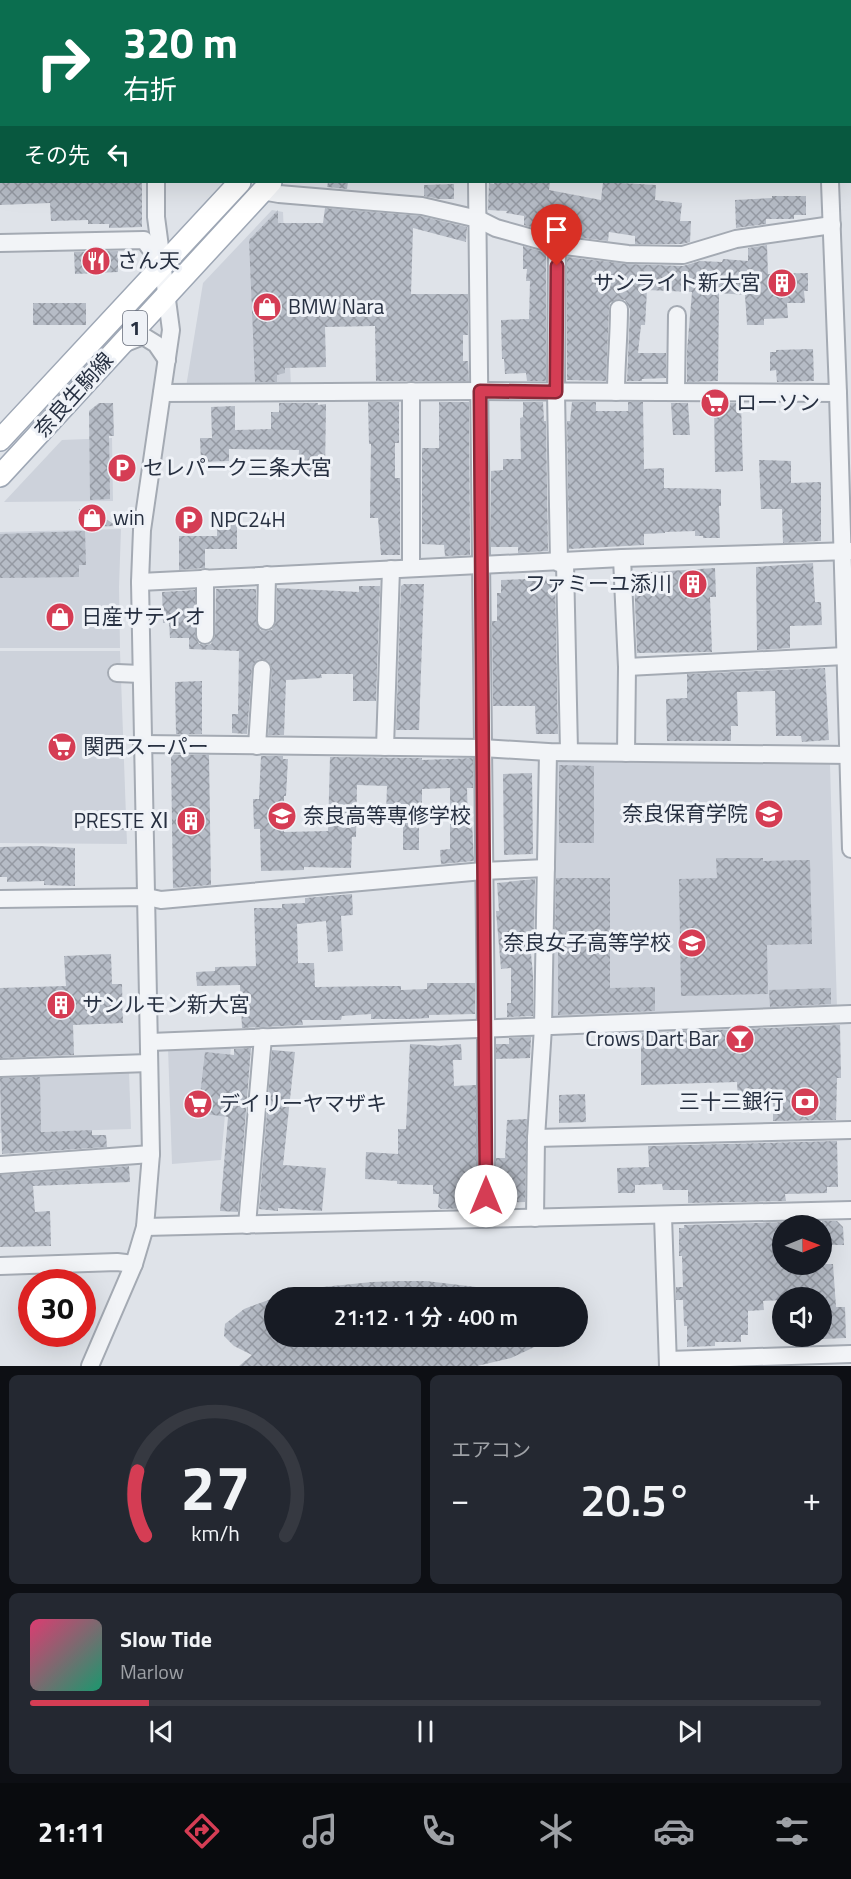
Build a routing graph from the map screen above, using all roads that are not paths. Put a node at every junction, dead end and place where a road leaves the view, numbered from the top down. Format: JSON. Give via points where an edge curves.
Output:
{"nodes":[{"id":1,"x":156,"y":183,"type":"edge"},
{"id":2,"x":239,"y":183,"type":"edge"},
{"id":3,"x":477,"y":183,"type":"edge"},
{"id":4,"x":830,"y":183,"type":"edge"},
{"id":5,"x":266,"y":186,"type":"edge"},
{"id":6,"x":478,"y":219,"type":"junction"},
{"id":7,"x":832,"y":225,"type":"junction"},
{"id":8,"x":0,"y":243,"type":"edge"},
{"id":9,"x":557,"y":245,"type":"junction"},
{"id":10,"x":162,"y":265,"type":"junction"},
{"id":11,"x":168,"y":293,"type":"junction"},
{"id":12,"x":620,"y":309,"type":"dead end"},
{"id":13,"x":677,"y":315,"type":"dead end"},
{"id":14,"x":120,"y":345,"type":"junction"},
{"id":15,"x":167,"y":360,"type":"junction"},
{"id":16,"x":411,"y":391,"type":"junction"},
{"id":17,"x":480,"y":391,"type":"junction"},
{"id":18,"x":556,"y":392,"type":"junction"},
{"id":19,"x":616,"y":392,"type":"junction"},
{"id":20,"x":676,"y":392,"type":"junction"},
{"id":21,"x":162,"y":393,"type":"junction"},
{"id":22,"x":838,"y":393,"type":"junction"},
{"id":23,"x":0,"y":440,"type":"edge"},
{"id":24,"x":0,"y":476,"type":"edge"},
{"id":25,"x":847,"y":551,"type":"edge"},
{"id":26,"x":622,"y":558,"type":"junction"},
{"id":27,"x":562,"y":563,"type":"junction"},
{"id":28,"x":481,"y":565,"type":"junction"},
{"id":29,"x":411,"y":568,"type":"junction"},
{"id":30,"x":391,"y":569,"type":"junction"},
{"id":31,"x":267,"y":575,"type":"junction"},
{"id":32,"x":205,"y":578,"type":"junction"},
{"id":33,"x":140,"y":582,"type":"junction"},
{"id":34,"x":266,"y":621,"type":"dead end"},
{"id":35,"x":205,"y":635,"type":"dead end"},
{"id":36,"x":845,"y":656,"type":"junction"},
{"id":37,"x":627,"y":667,"type":"junction"},
{"id":38,"x":262,"y":669,"type":"dead end"},
{"id":39,"x":117,"y":674,"type":"dead end"},
{"id":40,"x":141,"y":674,"type":"junction"},
{"id":41,"x":142,"y":744,"type":"junction"},
{"id":42,"x":257,"y":746,"type":"junction"},
{"id":43,"x":385,"y":747,"type":"junction"},
{"id":44,"x":482,"y":748,"type":"junction"},
{"id":45,"x":548,"y":752,"type":"junction"},
{"id":46,"x":569,"y":752,"type":"junction"},
{"id":47,"x":626,"y":753,"type":"junction"},
{"id":48,"x":850,"y":755,"type":"edge"},
{"id":49,"x":121,"y":820,"type":"dead end"},
{"id":50,"x":144,"y":820,"type":"junction"},
{"id":51,"x":851,"y":849,"type":"edge"},
{"id":52,"x":546,"y":868,"type":"junction"},
{"id":53,"x":483,"y":871,"type":"junction"},
{"id":54,"x":147,"y":897,"type":"junction"},
{"id":55,"x":0,"y":898,"type":"edge"},
{"id":56,"x":851,"y":1014,"type":"edge"},
{"id":57,"x":543,"y":1027,"type":"junction"},
{"id":58,"x":486,"y":1029,"type":"junction"},
{"id":59,"x":263,"y":1037,"type":"junction"},
{"id":60,"x":150,"y":1042,"type":"junction"},
{"id":61,"x":149,"y":1063,"type":"junction"},
{"id":62,"x":0,"y":1068,"type":"edge"},
{"id":63,"x":851,"y":1130,"type":"edge"},
{"id":64,"x":536,"y":1138,"type":"junction"},
{"id":65,"x":151,"y":1154,"type":"junction"},
{"id":66,"x":0,"y":1165,"type":"edge"},
{"id":67,"x":851,"y":1210,"type":"edge"},
{"id":68,"x":663,"y":1215,"type":"junction"},
{"id":69,"x":535,"y":1218,"type":"junction"},
{"id":70,"x":486,"y":1219,"type":"junction"},
{"id":71,"x":247,"y":1225,"type":"junction"},
{"id":72,"x":145,"y":1227,"type":"junction"},
{"id":73,"x":134,"y":1264,"type":"junction"},
{"id":74,"x":0,"y":1266,"type":"edge"},
{"id":75,"x":851,"y":1354,"type":"edge"},
{"id":76,"x":668,"y":1363,"type":"edge"},
{"id":77,"x":90,"y":1366,"type":"edge"}],
"edges":[{"from":1,"to":10,"type":"street"},
{"from":2,"to":10,"type":"main road","name":"奈良生駒線","number":"1"},
{"from":3,"to":6,"type":"street"},
{"from":4,"to":7,"type":"street"},
{"from":5,"to":6,"type":"street","via":[[279,194],[422,206]]},
{"from":5,"to":11,"type":"main road","name":"奈良生駒線","number":"1"},
{"from":6,"to":9,"type":"street"},
{"from":6,"to":17,"type":"street"},
{"from":7,"to":9,"type":"street","via":[[736,240],[684,255],[628,254]]},
{"from":7,"to":22,"type":"street"},
{"from":8,"to":10,"type":"street","via":[[144,240]]},
{"from":9,"to":18,"type":"street"},
{"from":10,"to":11,"type":"street"},
{"from":10,"to":23,"type":"main road","name":"奈良生駒線","number":"1"},
{"from":11,"to":14,"type":"main road","name":"奈良生駒線","number":"1"},
{"from":11,"to":15,"type":"street","via":[[171,330]]},
{"from":12,"to":19,"type":"street"},
{"from":13,"to":20,"type":"street"},
{"from":14,"to":15,"type":"street","via":[[143,336],[156,344]]},
{"from":14,"to":24,"type":"main road","name":"奈良生駒線","number":"1"},
{"from":15,"to":21,"type":"street"},
{"from":16,"to":17,"type":"street"},
{"from":16,"to":21,"type":"street"},
{"from":16,"to":29,"type":"street"},
{"from":17,"to":18,"type":"street"},
{"from":17,"to":28,"type":"street"},
{"from":18,"to":19,"type":"street"},
{"from":18,"to":27,"type":"street"},
{"from":19,"to":20,"type":"street"},
{"from":20,"to":22,"type":"street"},
{"from":21,"to":33,"type":"street","via":[[142,530]]},
{"from":22,"to":25,"type":"street"},
{"from":25,"to":26,"type":"street"},
{"from":25,"to":36,"type":"street"},
{"from":26,"to":27,"type":"street"},
{"from":26,"to":37,"type":"street"},
{"from":27,"to":28,"type":"street"},
{"from":27,"to":46,"type":"street"},
{"from":28,"to":29,"type":"street"},
{"from":28,"to":44,"type":"street"},
{"from":29,"to":30,"type":"street"},
{"from":30,"to":31,"type":"street"},
{"from":30,"to":43,"type":"street"},
{"from":31,"to":32,"type":"street"},
{"from":31,"to":34,"type":"street"},
{"from":32,"to":33,"type":"street"},
{"from":32,"to":35,"type":"street"},
{"from":33,"to":40,"type":"street"},
{"from":36,"to":37,"type":"street"},
{"from":36,"to":48,"type":"street"},
{"from":37,"to":47,"type":"street"},
{"from":38,"to":42,"type":"street"},
{"from":39,"to":40,"type":"street"},
{"from":40,"to":41,"type":"street"},
{"from":41,"to":42,"type":"street"},
{"from":41,"to":50,"type":"street"},
{"from":42,"to":43,"type":"street"},
{"from":43,"to":44,"type":"street"},
{"from":44,"to":45,"type":"street"},
{"from":44,"to":53,"type":"street"},
{"from":45,"to":46,"type":"street"},
{"from":45,"to":52,"type":"street"},
{"from":46,"to":47,"type":"street"},
{"from":47,"to":48,"type":"street"},
{"from":48,"to":51,"type":"street"},
{"from":49,"to":50,"type":"street"},
{"from":50,"to":54,"type":"street"},
{"from":52,"to":53,"type":"street"},
{"from":52,"to":57,"type":"street"},
{"from":53,"to":54,"type":"street","via":[[161,900]]},
{"from":53,"to":58,"type":"street"},
{"from":54,"to":55,"type":"street"},
{"from":54,"to":60,"type":"street"},
{"from":56,"to":57,"type":"street"},
{"from":57,"to":58,"type":"street"},
{"from":57,"to":64,"type":"street"},
{"from":58,"to":59,"type":"street"},
{"from":58,"to":70,"type":"street"},
{"from":59,"to":60,"type":"street"},
{"from":59,"to":71,"type":"street"},
{"from":60,"to":61,"type":"street"},
{"from":61,"to":62,"type":"street"},
{"from":61,"to":65,"type":"street"},
{"from":63,"to":64,"type":"street"},
{"from":64,"to":69,"type":"street"},
{"from":65,"to":66,"type":"street"},
{"from":65,"to":72,"type":"street"},
{"from":67,"to":68,"type":"street"},
{"from":68,"to":69,"type":"street"},
{"from":68,"to":76,"type":"street"},
{"from":69,"to":70,"type":"street"},
{"from":70,"to":71,"type":"street"},
{"from":71,"to":72,"type":"street"},
{"from":72,"to":73,"type":"street"},
{"from":73,"to":74,"type":"street"},
{"from":73,"to":77,"type":"street"},
{"from":75,"to":76,"type":"street"}]}
